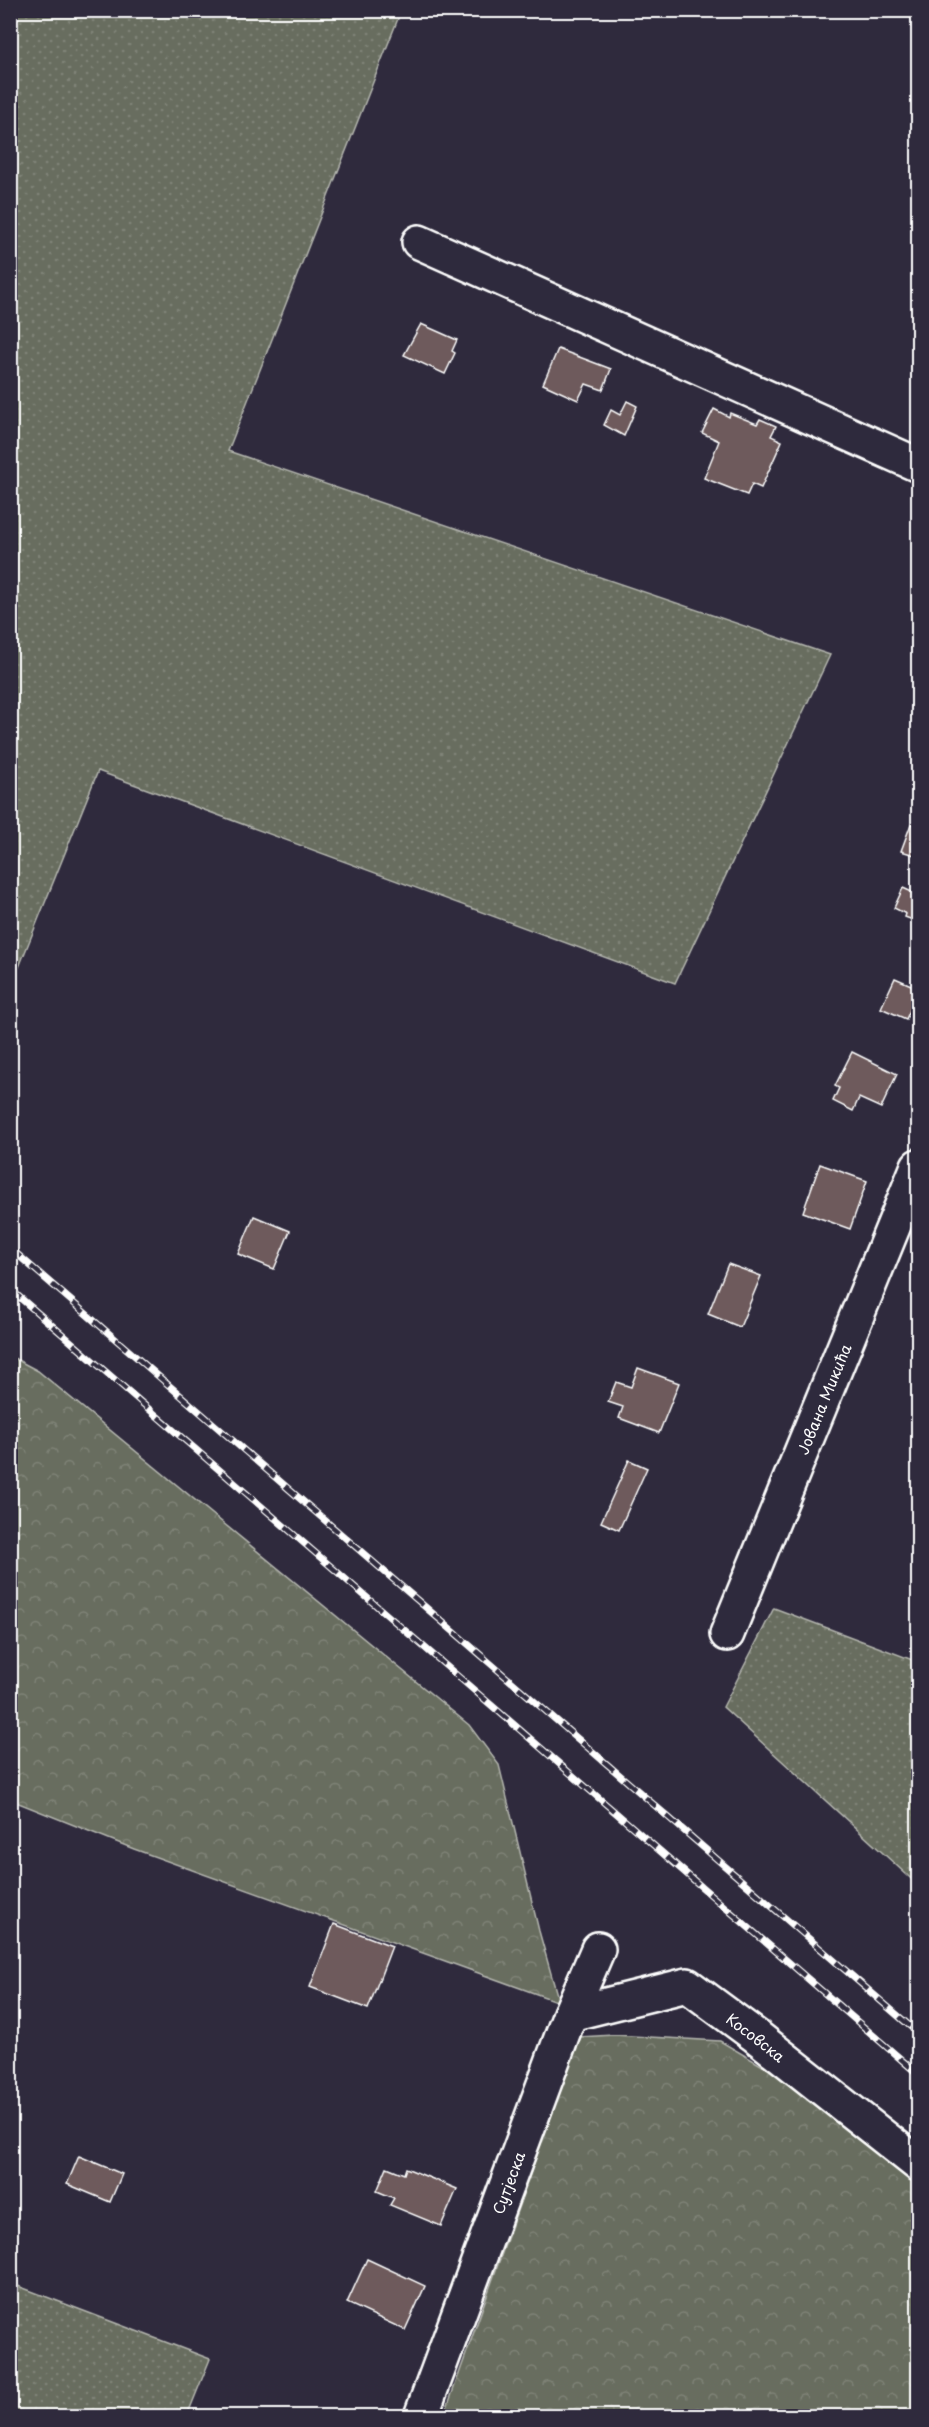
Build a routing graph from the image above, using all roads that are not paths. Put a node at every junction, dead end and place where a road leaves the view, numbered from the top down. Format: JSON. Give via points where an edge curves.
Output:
{"nodes":[{"id":1,"x":419,"y":242,"type":"dead end"},
{"id":2,"x":918,"y":465,"type":"edge"},
{"id":3,"x":918,"y":1166,"type":"edge"},
{"id":4,"x":727,"y":1634,"type":"dead end"},
{"id":5,"x":598,"y":1949,"type":"dead end"},
{"id":6,"x":570,"y":2014,"type":"junction"},
{"id":7,"x":918,"y":2164,"type":"edge"},
{"id":8,"x":421,"y":2416,"type":"edge"}],
"edges":[{"from":1,"to":2,"type":"street"},
{"from":3,"to":4,"type":"street","name":"Јована Микића"},
{"from":5,"to":6,"type":"street","name":"Сутјеска"},
{"from":6,"to":7,"type":"street","name":"Косовска","via":[[687,1985]]},
{"from":6,"to":8,"type":"street","name":"Сутјеска"}]}
